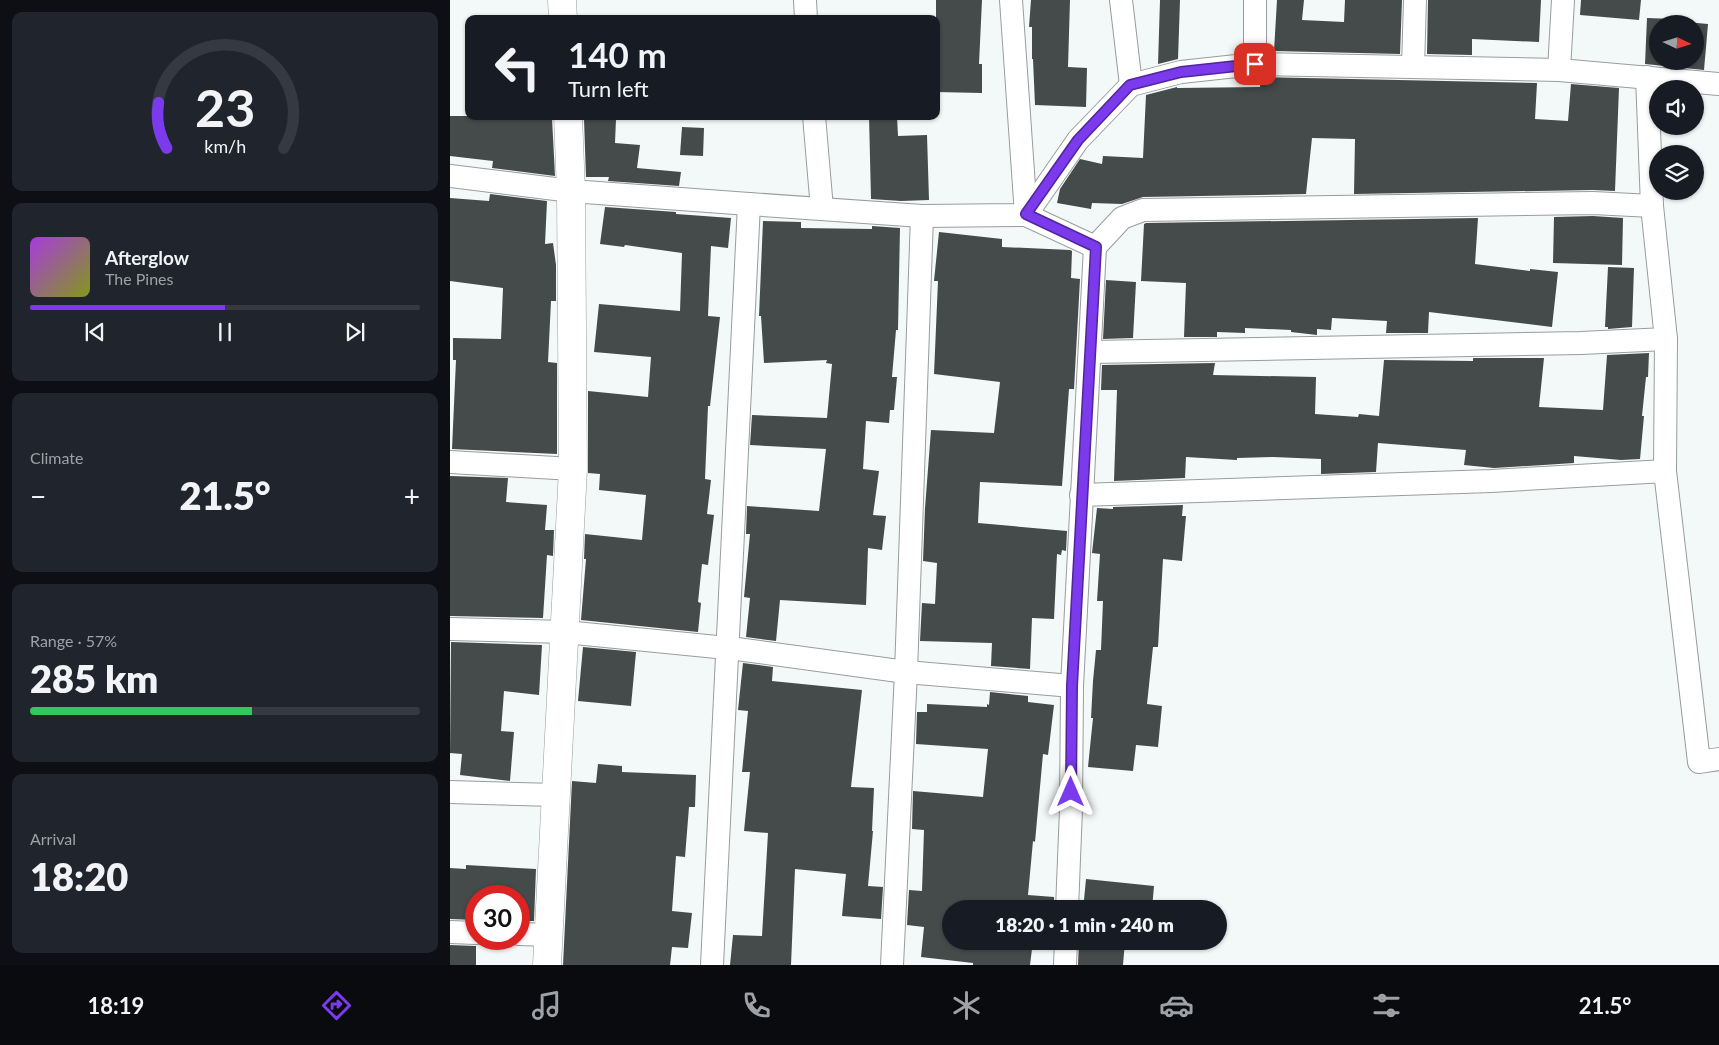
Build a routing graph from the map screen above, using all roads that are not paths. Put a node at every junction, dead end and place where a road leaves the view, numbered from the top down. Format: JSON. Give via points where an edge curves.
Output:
{"nodes":[{"id":1,"x":562,"y":0,"type":"edge"},
{"id":2,"x":805,"y":0,"type":"edge"},
{"id":3,"x":1011,"y":0,"type":"edge"},
{"id":4,"x":1121,"y":0,"type":"edge"},
{"id":5,"x":1255,"y":0,"type":"edge"},
{"id":6,"x":1415,"y":0,"type":"edge"},
{"id":7,"x":1563,"y":0,"type":"edge"},
{"id":8,"x":563,"y":15,"type":"edge"},
{"id":9,"x":806,"y":15,"type":"edge"},
{"id":10,"x":1255,"y":64,"type":"junction"},
{"id":11,"x":1413,"y":67,"type":"junction"},
{"id":12,"x":1560,"y":70,"type":"junction"},
{"id":13,"x":1647,"y":77,"type":"junction"},
{"id":14,"x":1719,"y":84,"type":"edge"},
{"id":15,"x":1130,"y":85,"type":"junction"},
{"id":16,"x":568,"y":120,"type":"edge"},
{"id":17,"x":814,"y":120,"type":"edge"},
{"id":18,"x":450,"y":176,"type":"edge"},
{"id":19,"x":571,"y":191,"type":"junction"},
{"id":20,"x":749,"y":204,"type":"junction"},
{"id":21,"x":1652,"y":206,"type":"junction"},
{"id":22,"x":822,"y":209,"type":"junction"},
{"id":23,"x":1026,"y":214,"type":"junction"},
{"id":24,"x":922,"y":216,"type":"junction"},
{"id":25,"x":1096,"y":247,"type":"junction"},
{"id":26,"x":1666,"y":339,"type":"junction"},
{"id":27,"x":1091,"y":352,"type":"junction"},
{"id":28,"x":450,"y":462,"type":"edge"},
{"id":29,"x":573,"y":469,"type":"junction"},
{"id":30,"x":1665,"y":470,"type":"junction"},
{"id":31,"x":1081,"y":495,"type":"junction"},
{"id":32,"x":450,"y":628,"type":"edge"},
{"id":33,"x":565,"y":632,"type":"junction"},
{"id":34,"x":727,"y":648,"type":"junction"},
{"id":35,"x":906,"y":672,"type":"junction"},
{"id":36,"x":1072,"y":686,"type":"junction"},
{"id":37,"x":1719,"y":759,"type":"edge"},
{"id":38,"x":450,"y":792,"type":"edge"},
{"id":39,"x":556,"y":795,"type":"junction"},
{"id":40,"x":1067,"y":900,"type":"edge"},
{"id":41,"x":450,"y":932,"type":"edge"},
{"id":42,"x":465,"y":933,"type":"edge"},
{"id":43,"x":530,"y":934,"type":"edge"},
{"id":44,"x":548,"y":935,"type":"junction"},
{"id":45,"x":1066,"y":950,"type":"edge"},
{"id":46,"x":547,"y":965,"type":"edge"},
{"id":47,"x":712,"y":965,"type":"edge"},
{"id":48,"x":892,"y":965,"type":"edge"},
{"id":49,"x":1065,"y":965,"type":"edge"}],
"edges":[{"from":1,"to":8,"type":"street"},
{"from":2,"to":9,"type":"street"},
{"from":3,"to":23,"type":"street"},
{"from":4,"to":15,"type":"street"},
{"from":5,"to":10,"type":"street"},
{"from":6,"to":11,"type":"street"},
{"from":7,"to":12,"type":"street"},
{"from":10,"to":11,"type":"street"},
{"from":10,"to":15,"type":"street","via":[[1181,72]]},
{"from":11,"to":12,"type":"street"},
{"from":12,"to":13,"type":"street"},
{"from":13,"to":14,"type":"street"},
{"from":13,"to":21,"type":"street"},
{"from":15,"to":23,"type":"street","via":[[1078,140]]},
{"from":16,"to":19,"type":"street"},
{"from":17,"to":22,"type":"street"},
{"from":18,"to":19,"type":"street"},
{"from":19,"to":20,"type":"street"},
{"from":19,"to":29,"type":"street"},
{"from":20,"to":22,"type":"street"},
{"from":20,"to":34,"type":"street"},
{"from":21,"to":25,"type":"street","via":[[1593,203],[1142,210],[1122,218]]},
{"from":21,"to":26,"type":"street"},
{"from":22,"to":24,"type":"street"},
{"from":23,"to":24,"type":"street"},
{"from":23,"to":25,"type":"street"},
{"from":24,"to":35,"type":"street"},
{"from":25,"to":27,"type":"street"},
{"from":26,"to":27,"type":"street"},
{"from":26,"to":30,"type":"street"},
{"from":27,"to":31,"type":"street"},
{"from":28,"to":29,"type":"street"},
{"from":29,"to":33,"type":"street"},
{"from":30,"to":31,"type":"street","via":[[1491,481]]},
{"from":30,"to":37,"type":"street","via":[[1699,762]]},
{"from":31,"to":36,"type":"street"},
{"from":32,"to":33,"type":"street"},
{"from":33,"to":34,"type":"street"},
{"from":33,"to":39,"type":"street"},
{"from":34,"to":35,"type":"street"},
{"from":34,"to":47,"type":"street"},
{"from":35,"to":36,"type":"street"},
{"from":35,"to":48,"type":"street"},
{"from":36,"to":40,"type":"street"},
{"from":38,"to":39,"type":"street"},
{"from":39,"to":44,"type":"street"},
{"from":41,"to":42,"type":"street"},
{"from":43,"to":44,"type":"street"},
{"from":44,"to":46,"type":"street"},
{"from":45,"to":49,"type":"street"}]}
